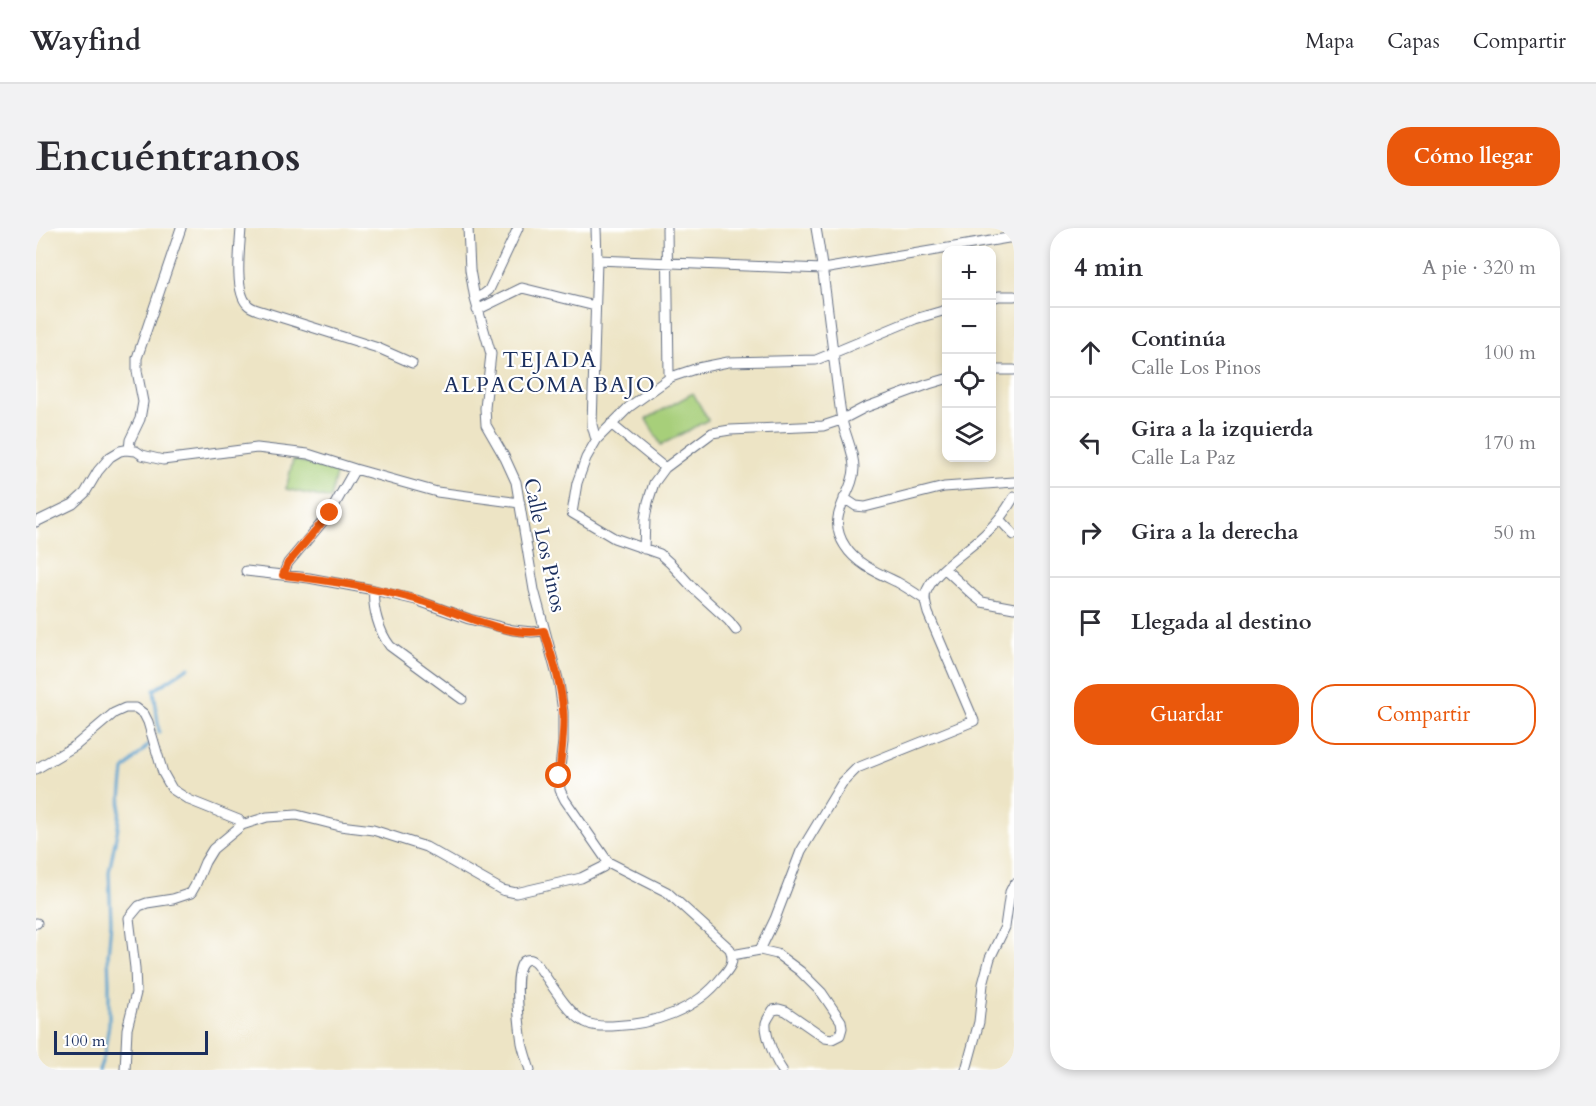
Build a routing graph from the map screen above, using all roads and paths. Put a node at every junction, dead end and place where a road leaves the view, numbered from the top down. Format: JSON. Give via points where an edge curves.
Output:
{"nodes":[{"id":1,"x":181,"y":228,"type":"edge"},
{"id":2,"x":241,"y":228,"type":"edge"},
{"id":3,"x":468,"y":228,"type":"edge"},
{"id":4,"x":518,"y":228,"type":"edge"},
{"id":5,"x":596,"y":228,"type":"edge"},
{"id":6,"x":667,"y":228,"type":"edge"},
{"id":7,"x":816,"y":228,"type":"edge"},
{"id":8,"x":1014,"y":237,"type":"edge"},
{"id":9,"x":597,"y":260,"type":"junction"},
{"id":10,"x":667,"y":263,"type":"junction"},
{"id":11,"x":823,"y":268,"type":"junction"},
{"id":12,"x":1014,"y":296,"type":"edge"},
{"id":13,"x":996,"y":297,"type":"edge"},
{"id":14,"x":475,"y":299,"type":"junction"},
{"id":15,"x":595,"y":306,"type":"junction"},
{"id":16,"x":477,"y":310,"type":"junction"},
{"id":17,"x":942,"y":311,"type":"edge"},
{"id":18,"x":832,"y":354,"type":"junction"},
{"id":19,"x":412,"y":363,"type":"dead end"},
{"id":20,"x":996,"y":370,"type":"edge"},
{"id":21,"x":1014,"y":370,"type":"edge"},
{"id":22,"x":671,"y":377,"type":"junction"},
{"id":23,"x":942,"y":380,"type":"edge"},
{"id":24,"x":841,"y":420,"type":"junction"},
{"id":25,"x":611,"y":424,"type":"junction"},
{"id":26,"x":597,"y":439,"type":"junction"},
{"id":27,"x":129,"y":450,"type":"junction"},
{"id":28,"x":665,"y":468,"type":"junction"},
{"id":29,"x":355,"y":470,"type":"junction"},
{"id":30,"x":1014,"y":482,"type":"edge"},
{"id":31,"x":1014,"y":497,"type":"edge"},
{"id":32,"x":844,"y":498,"type":"junction"},
{"id":33,"x":520,"y":503,"type":"junction"},
{"id":34,"x":999,"y":519,"type":"junction"},
{"id":35,"x":36,"y":522,"type":"edge"},
{"id":36,"x":1014,"y":535,"type":"edge"},
{"id":37,"x":644,"y":549,"type":"junction"},
{"id":38,"x":945,"y":569,"type":"junction"},
{"id":39,"x":246,"y":571,"type":"dead end"},
{"id":40,"x":283,"y":575,"type":"junction"},
{"id":41,"x":375,"y":590,"type":"junction"},
{"id":42,"x":924,"y":599,"type":"junction"},
{"id":43,"x":1014,"y":608,"type":"edge"},
{"id":44,"x":736,"y":630,"type":"dead end"},
{"id":45,"x":544,"y":631,"type":"junction"},
{"id":46,"x":462,"y":699,"type":"dead end"},
{"id":47,"x":36,"y":769,"type":"edge"},
{"id":48,"x":242,"y":825,"type":"junction"},
{"id":49,"x":608,"y":862,"type":"junction"},
{"id":50,"x":1014,"y":884,"type":"edge"},
{"id":51,"x":759,"y":950,"type":"junction"},
{"id":52,"x":732,"y":955,"type":"junction"},
{"id":53,"x":125,"y":1070,"type":"edge"},
{"id":54,"x":530,"y":1070,"type":"edge"},
{"id":55,"x":782,"y":1070,"type":"edge"},
{"id":56,"x":966,"y":1070,"type":"edge"}],
"edges":[{"from":1,"to":27,"type":"street","via":[[137,358],[143,402]]},
{"from":2,"to":19,"type":"street","via":[[240,289],[246,304]]},
{"from":3,"to":14,"type":"street","name":"Calle Los Pinos"},
{"from":4,"to":14,"type":"street","via":[[489,290]]},
{"from":5,"to":9,"type":"street"},
{"from":6,"to":10,"type":"street"},
{"from":7,"to":11,"type":"street"},
{"from":8,"to":11,"type":"street"},
{"from":9,"to":10,"type":"street"},
{"from":9,"to":15,"type":"street"},
{"from":10,"to":11,"type":"street"},
{"from":10,"to":22,"type":"street"},
{"from":11,"to":18,"type":"street"},
{"from":12,"to":13,"type":"street"},
{"from":14,"to":16,"type":"street","name":"Calle Los Pinos"},
{"from":15,"to":16,"type":"street","via":[[522,288]]},
{"from":15,"to":26,"type":"street","via":[[592,425]]},
{"from":16,"to":33,"type":"street","name":"Calle Los Pinos","via":[[491,354],[486,425],[516,482]]},
{"from":17,"to":18,"type":"street"},
{"from":18,"to":22,"type":"street","via":[[816,360],[728,362]]},
{"from":18,"to":24,"type":"street"},
{"from":20,"to":21,"type":"street"},
{"from":22,"to":25,"type":"street"},
{"from":23,"to":24,"type":"street"},
{"from":24,"to":28,"type":"street","via":[[823,426],[712,433]]},
{"from":24,"to":32,"type":"street","via":[[854,467]]},
{"from":25,"to":26,"type":"street"},
{"from":25,"to":28,"type":"street"},
{"from":26,"to":37,"type":"street","via":[[586,458],[572,513],[614,538]]},
{"from":27,"to":29,"type":"street","via":[[163,460],[271,448],[309,454]]},
{"from":27,"to":35,"type":"street","via":[[110,458],[85,494],[73,504]]},
{"from":28,"to":37,"type":"street","via":[[654,483],[648,502]]},
{"from":29,"to":33,"type":"street","via":[[437,492]]},
{"from":29,"to":40,"type":"street","via":[[330,513],[288,563]]},
{"from":30,"to":32,"type":"street","via":[[944,488],[865,507]]},
{"from":31,"to":34,"type":"street"},
{"from":32,"to":42,"type":"street","via":[[838,527],[849,551],[869,569]]},
{"from":33,"to":45,"type":"street","name":"Calle Los Pinos"},
{"from":34,"to":36,"type":"street"},
{"from":34,"to":38,"type":"street"},
{"from":37,"to":44,"type":"street","via":[[666,559]]},
{"from":38,"to":42,"type":"street","via":[[935,578]]},
{"from":38,"to":43,"type":"street","via":[[982,602]]},
{"from":39,"to":40,"type":"street"},
{"from":40,"to":41,"type":"street"},
{"from":41,"to":45,"type":"street","via":[[513,630]]},
{"from":41,"to":46,"type":"street","via":[[379,622],[390,646]]},
{"from":42,"to":51,"type":"street","via":[[974,721],[857,768],[842,783],[801,851],[776,919]]},
{"from":45,"to":49,"type":"street","name":"Calle Los Pinos","via":[[560,683],[563,712],[560,790]]},
{"from":47,"to":48,"type":"street","via":[[75,746],[114,713],[136,708],[148,722],[163,773],[172,789],[239,820]]},
{"from":48,"to":49,"type":"street","via":[[297,815],[373,830],[426,847],[502,890],[516,893],[581,878]]},
{"from":48,"to":53,"type":"street","via":[[213,849],[191,893],[139,906],[129,918],[136,993],[126,1029]]},
{"from":49,"to":52,"type":"street","via":[[667,892]]},
{"from":50,"to":56,"type":"street","via":[[1005,927],[990,957],[983,984],[979,1022]]},
{"from":51,"to":52,"type":"street"},
{"from":51,"to":55,"type":"street","via":[[777,954],[800,971],[822,993],[841,1021],[840,1035],[825,1038],[786,1011],[773,1010],[766,1023]]},
{"from":52,"to":54,"type":"street","via":[[730,968],[702,997],[657,1019],[621,1026],[585,1022],[536,963],[528,959],[519,966],[517,978],[522,1044]]}]}
